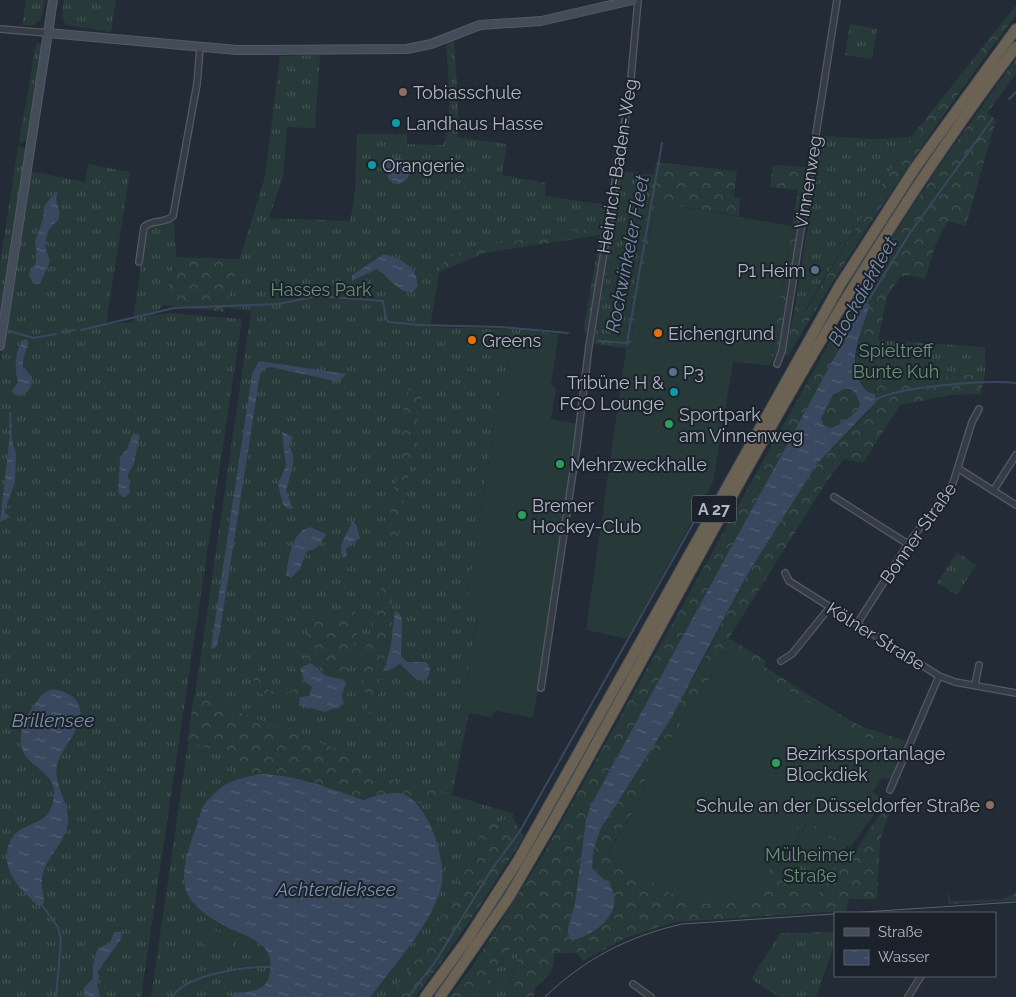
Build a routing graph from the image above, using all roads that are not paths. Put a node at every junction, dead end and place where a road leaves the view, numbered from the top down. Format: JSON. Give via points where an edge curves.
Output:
{"nodes":[{"id":1,"x":53,"y":0,"type":"edge"},
{"id":2,"x":597,"y":0,"type":"edge"},
{"id":3,"x":633,"y":0,"type":"edge"},
{"id":4,"x":638,"y":0,"type":"edge"},
{"id":5,"x":837,"y":0,"type":"edge"},
{"id":6,"x":596,"y":9,"type":"junction"},
{"id":7,"x":0,"y":29,"type":"edge"},
{"id":8,"x":1016,"y":29,"type":"edge"},
{"id":9,"x":48,"y":33,"type":"junction"},
{"id":10,"x":200,"y":47,"type":"junction"},
{"id":11,"x":1016,"y":47,"type":"edge"},
{"id":12,"x":139,"y":262,"type":"dead end"},
{"id":13,"x":0,"y":346,"type":"edge"},
{"id":14,"x":777,"y":364,"type":"dead end"},
{"id":15,"x":979,"y":409,"type":"dead end"},
{"id":16,"x":1016,"y":455,"type":"edge"},
{"id":17,"x":959,"y":469,"type":"junction"},
{"id":18,"x":993,"y":491,"type":"junction"},
{"id":19,"x":834,"y":497,"type":"dead end"},
{"id":20,"x":1016,"y":505,"type":"edge"},
{"id":21,"x":908,"y":544,"type":"junction"},
{"id":22,"x":785,"y":572,"type":"dead end"},
{"id":23,"x":830,"y":607,"type":"junction"},
{"id":24,"x":856,"y":624,"type":"junction"},
{"id":25,"x":781,"y":661,"type":"dead end"},
{"id":26,"x":979,"y":665,"type":"dead end"},
{"id":27,"x":939,"y":676,"type":"junction"},
{"id":28,"x":975,"y":685,"type":"junction"},
{"id":29,"x":540,"y":688,"type":"dead end"},
{"id":30,"x":1016,"y":692,"type":"edge"},
{"id":31,"x":890,"y":790,"type":"dead end"},
{"id":32,"x":920,"y":977,"type":"edge"},
{"id":33,"x":633,"y":984,"type":"dead end"},
{"id":34,"x":425,"y":997,"type":"edge"},
{"id":35,"x":440,"y":997,"type":"edge"},
{"id":36,"x":651,"y":997,"type":"edge"},
{"id":37,"x":908,"y":997,"type":"edge"}],
"edges":[{"from":1,"to":9,"type":"main road"},
{"from":2,"to":6,"type":"street"},
{"from":3,"to":6,"type":"main road"},
{"from":4,"to":29,"type":"street","name":"Heinrich-Baden-Weg","via":[[630,89]]},
{"from":5,"to":14,"type":"street","name":"Vinnenweg","via":[[782,351]]},
{"from":6,"to":10,"type":"main road","via":[[541,21],[480,25],[432,44],[407,49],[294,51]]},
{"from":7,"to":9,"type":"street"},
{"from":8,"to":34,"type":"highway","number":"A 27","via":[[920,160],[840,285],[519,859],[467,940]]},
{"from":9,"to":10,"type":"main road"},
{"from":9,"to":13,"type":"main road"},
{"from":10,"to":12,"type":"street","via":[[197,84],[173,216],[144,227]]},
{"from":11,"to":35,"type":"highway","number":"A 27","via":[[937,156],[851,289],[538,848],[509,897]]},
{"from":15,"to":17,"type":"street","name":"Bonner Straße","via":[[972,422]]},
{"from":16,"to":18,"type":"street"},
{"from":17,"to":18,"type":"street"},
{"from":17,"to":21,"type":"street","name":"Bonner Straße","via":[[953,483]]},
{"from":18,"to":20,"type":"street"},
{"from":19,"to":21,"type":"street"},
{"from":21,"to":24,"type":"street","name":"Bonner Straße"},
{"from":22,"to":23,"type":"street","name":"Kölner Straße","via":[[789,581]]},
{"from":23,"to":24,"type":"street","name":"Kölner Straße"},
{"from":23,"to":25,"type":"street","via":[[792,654]]},
{"from":24,"to":27,"type":"street","name":"Kölner Straße"},
{"from":26,"to":28,"type":"street"},
{"from":27,"to":28,"type":"street","name":"Kölner Straße"},
{"from":27,"to":31,"type":"street"},
{"from":28,"to":30,"type":"street","name":"Kölner Straße"},
{"from":32,"to":37,"type":"street"},
{"from":33,"to":36,"type":"street"}]}
